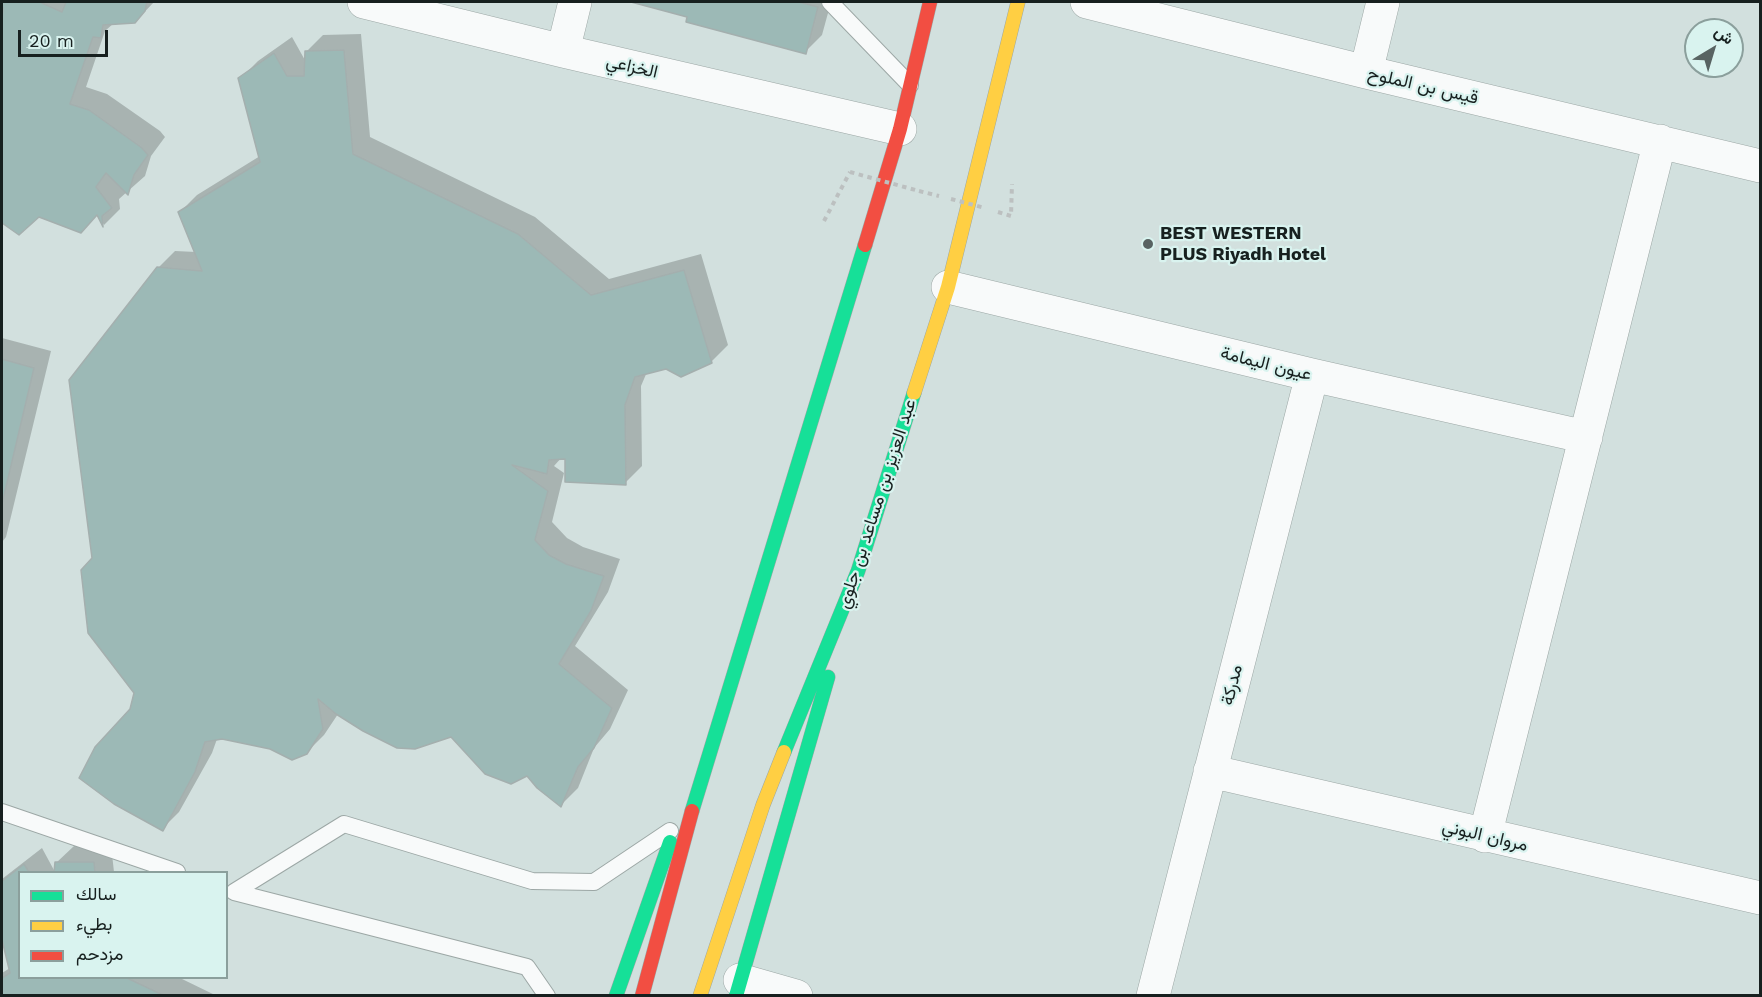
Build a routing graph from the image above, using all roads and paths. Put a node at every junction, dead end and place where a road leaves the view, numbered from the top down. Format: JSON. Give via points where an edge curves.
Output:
{"nodes":[{"id":1,"x":364,"y":2,"type":"edge"},
{"id":2,"x":574,"y":2,"type":"edge"},
{"id":3,"x":830,"y":2,"type":"edge"},
{"id":4,"x":930,"y":2,"type":"edge"},
{"id":5,"x":1018,"y":2,"type":"edge"},
{"id":6,"x":1087,"y":2,"type":"edge"},
{"id":7,"x":1383,"y":2,"type":"edge"},
{"id":8,"x":563,"y":51,"type":"junction"},
{"id":9,"x":1366,"y":72,"type":"junction"},
{"id":10,"x":910,"y":85,"type":"junction"},
{"id":11,"x":900,"y":129,"type":"junction"},
{"id":12,"x":1660,"y":141,"type":"junction"},
{"id":13,"x":1761,"y":166,"type":"edge"},
{"id":14,"x":1012,"y":184,"type":"dead end"},
{"id":15,"x":824,"y":221,"type":"dead end"},
{"id":16,"x":948,"y":286,"type":"junction"},
{"id":17,"x":1312,"y":375,"type":"junction"},
{"id":18,"x":1586,"y":437,"type":"junction"},
{"id":19,"x":858,"y":571,"type":"junction"},
{"id":20,"x":1210,"y":771,"type":"junction"},
{"id":21,"x":2,"y":812,"type":"edge"},
{"id":22,"x":692,"y":812,"type":"junction"},
{"id":23,"x":675,"y":827,"type":"junction"},
{"id":24,"x":1485,"y":836,"type":"junction"},
{"id":25,"x":171,"y":871,"type":"edge"},
{"id":26,"x":230,"y":891,"type":"edge"},
{"id":27,"x":1761,"y":898,"type":"edge"},
{"id":28,"x":738,"y":988,"type":"edge"},
{"id":29,"x":547,"y":996,"type":"edge"},
{"id":30,"x":616,"y":996,"type":"edge"},
{"id":31,"x":642,"y":996,"type":"edge"},
{"id":32,"x":700,"y":996,"type":"edge"},
{"id":33,"x":796,"y":996,"type":"edge"},
{"id":34,"x":1153,"y":996,"type":"edge"}],
"edges":[{"from":1,"to":8,"type":"street","name":"الخزاعي"},
{"from":2,"to":8,"type":"street"},
{"from":3,"to":10,"type":"lane"},
{"from":4,"to":10,"type":"main road"},
{"from":5,"to":16,"type":"main road","name":"عبد العزيز بن مساعد بن جلوي"},
{"from":6,"to":9,"type":"street","name":"قيس بن الملوح"},
{"from":7,"to":9,"type":"street"},
{"from":8,"to":11,"type":"street","name":"الخزاعي"},
{"from":9,"to":12,"type":"street","name":"قيس بن الملوح"},
{"from":10,"to":11,"type":"main road"},
{"from":11,"to":22,"type":"main road"},
{"from":12,"to":13,"type":"street","name":"قيس بن الملوح"},
{"from":12,"to":18,"type":"street"},
{"from":14,"to":15,"type":"path","bridge":true,"via":[[1011,216],[850,172]]},
{"from":16,"to":17,"type":"street","name":"عيون اليمامة"},
{"from":16,"to":19,"type":"main road","name":"عبد العزيز بن مساعد بن جلوي"},
{"from":17,"to":18,"type":"street","name":"عيون اليمامة"},
{"from":17,"to":20,"type":"street","name":"مدركة"},
{"from":18,"to":24,"type":"street"},
{"from":19,"to":28,"type":"main road"},
{"from":19,"to":32,"type":"main road","name":"عبد العزيز بن مساعد بن جلوي","via":[[763,806]]},
{"from":20,"to":24,"type":"street","name":"مروان البوني"},
{"from":20,"to":34,"type":"street","name":"مدركة"},
{"from":21,"to":25,"type":"lane"},
{"from":22,"to":23,"type":"main road"},
{"from":22,"to":31,"type":"main road"},
{"from":23,"to":26,"type":"lane","via":[[594,882],[532,881],[344,825]]},
{"from":23,"to":30,"type":"main road"},
{"from":24,"to":27,"type":"street","name":"مروان البوني"},
{"from":26,"to":29,"type":"lane","via":[[527,968]]},
{"from":28,"to":33,"type":"street"}]}
